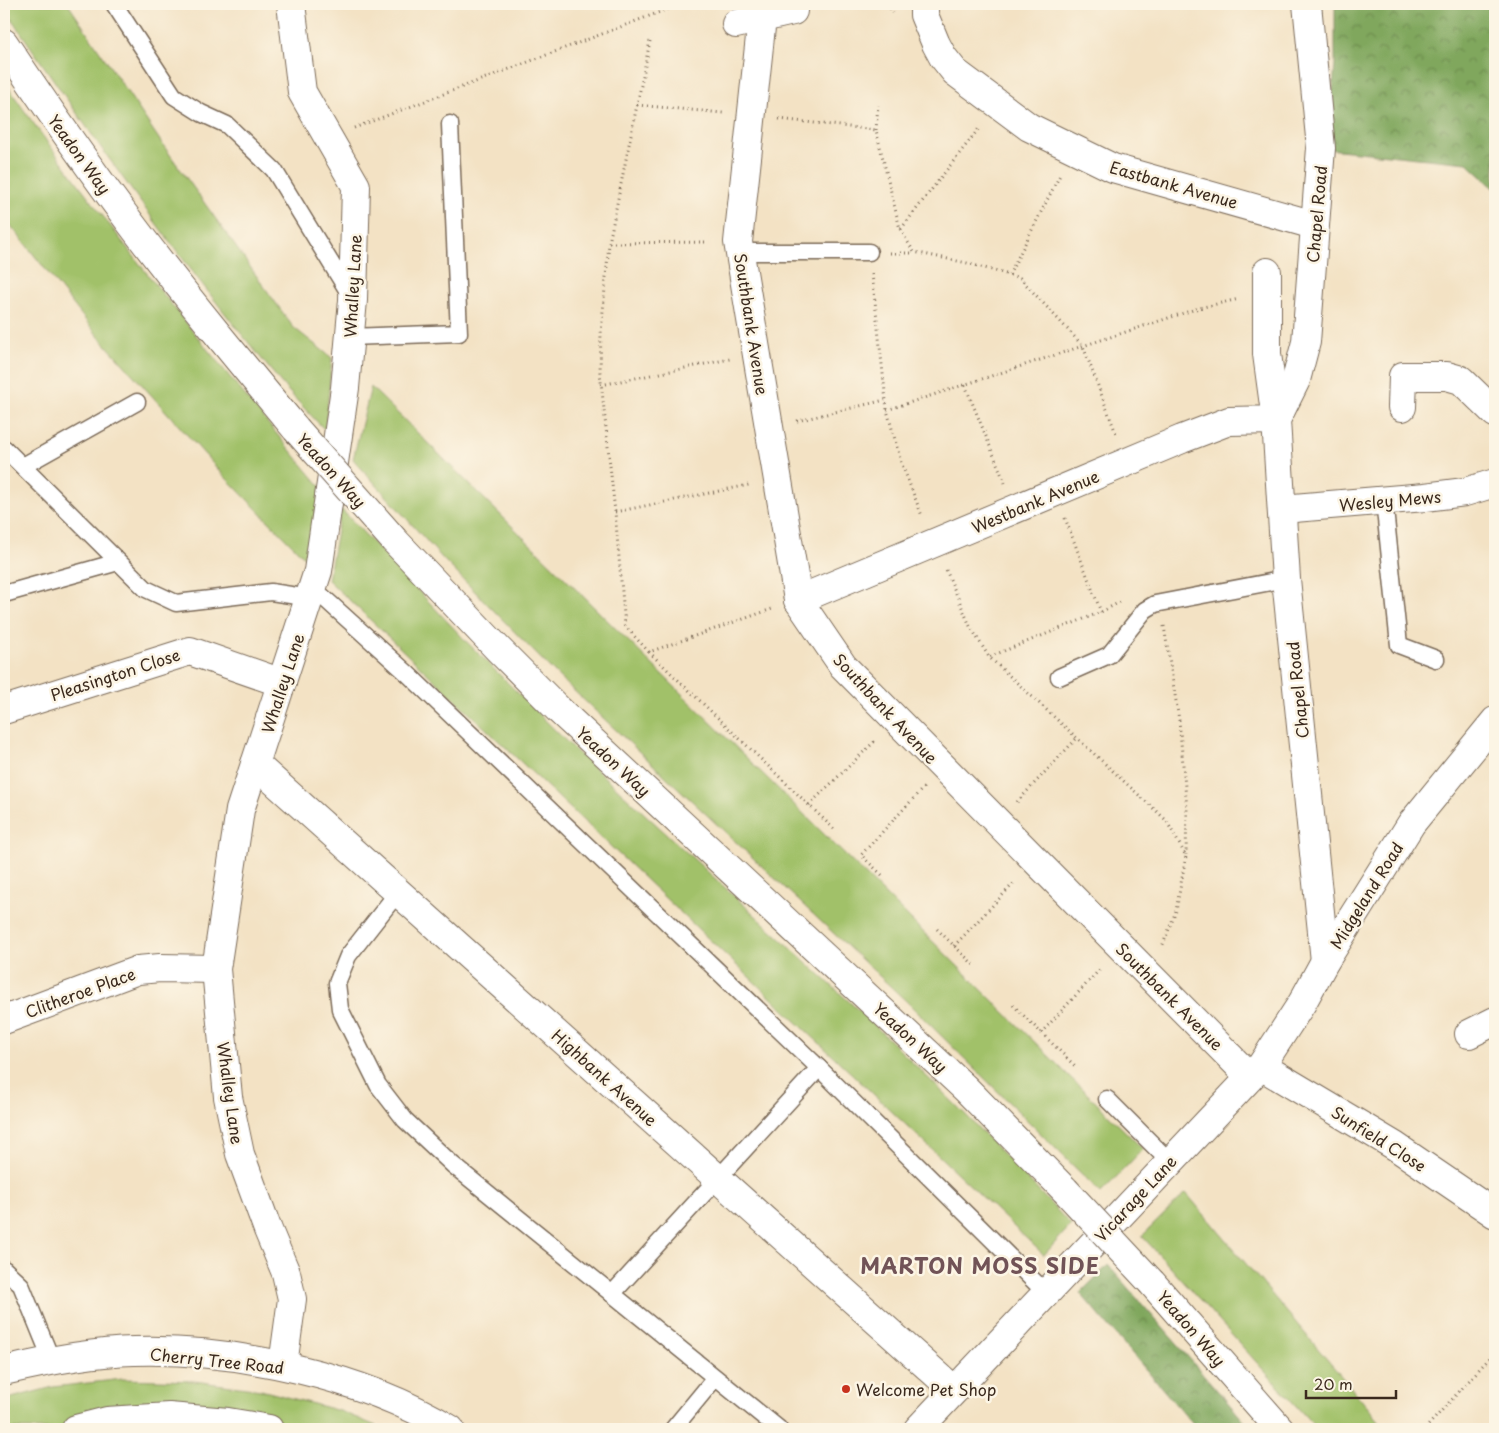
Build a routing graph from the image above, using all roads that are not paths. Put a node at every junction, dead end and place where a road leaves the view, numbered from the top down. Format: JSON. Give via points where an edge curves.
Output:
{"nodes":[{"id":1,"x":114,"y":4,"type":"edge"},
{"id":2,"x":291,"y":4,"type":"edge"},
{"id":3,"x":924,"y":4,"type":"edge"},
{"id":4,"x":1307,"y":4,"type":"edge"},
{"id":5,"x":793,"y":10,"type":"dead end"},
{"id":6,"x":762,"y":18,"type":"junction"},
{"id":7,"x":736,"y":24,"type":"dead end"},
{"id":8,"x":4,"y":43,"type":"edge"},
{"id":9,"x":450,"y":124,"type":"dead end"},
{"id":10,"x":1314,"y":225,"type":"junction"},
{"id":11,"x":739,"y":247,"type":"junction"},
{"id":12,"x":869,"y":252,"type":"road end"},
{"id":13,"x":1267,"y":282,"type":"road end"},
{"id":14,"x":353,"y":300,"type":"junction"},
{"id":15,"x":350,"y":337,"type":"junction"},
{"id":16,"x":137,"y":402,"type":"dead end"},
{"id":17,"x":1402,"y":407,"type":"dead end"},
{"id":18,"x":1495,"y":413,"type":"edge"},
{"id":19,"x":1276,"y":420,"type":"junction"},
{"id":20,"x":4,"y":448,"type":"edge"},
{"id":21,"x":22,"y":466,"type":"junction"},
{"id":22,"x":1495,"y":483,"type":"edge"},
{"id":23,"x":1384,"y":500,"type":"junction"},
{"id":24,"x":1282,"y":509,"type":"junction"},
{"id":25,"x":118,"y":562,"type":"junction"},
{"id":26,"x":1286,"y":579,"type":"junction"},
{"id":27,"x":312,"y":593,"type":"junction"},
{"id":28,"x":4,"y":594,"type":"edge"},
{"id":29,"x":798,"y":600,"type":"junction"},
{"id":30,"x":1436,"y":659,"type":"dead end"},
{"id":31,"x":1059,"y":677,"type":"dead end"},
{"id":32,"x":282,"y":683,"type":"junction"},
{"id":33,"x":4,"y":710,"type":"edge"},
{"id":34,"x":1495,"y":721,"type":"edge"},
{"id":35,"x":255,"y":764,"type":"junction"},
{"id":36,"x":398,"y":892,"type":"junction"},
{"id":37,"x":1325,"y":961,"type":"junction"},
{"id":38,"x":216,"y":969,"type":"junction"},
{"id":39,"x":4,"y":1020,"type":"edge"},
{"id":40,"x":1495,"y":1021,"type":"edge"},
{"id":41,"x":1469,"y":1034,"type":"dead end"},
{"id":42,"x":819,"y":1068,"type":"junction"},
{"id":43,"x":1256,"y":1071,"type":"junction"},
{"id":44,"x":1107,"y":1099,"type":"dead end"},
{"id":45,"x":1170,"y":1162,"type":"junction"},
{"id":46,"x":718,"y":1178,"type":"junction"},
{"id":47,"x":1495,"y":1214,"type":"edge"},
{"id":48,"x":4,"y":1269,"type":"edge"},
{"id":49,"x":1046,"y":1292,"type":"junction"},
{"id":50,"x":612,"y":1294,"type":"junction"},
{"id":51,"x":52,"y":1361,"type":"junction"},
{"id":52,"x":283,"y":1365,"type":"junction"},
{"id":53,"x":4,"y":1371,"type":"edge"},
{"id":54,"x":715,"y":1378,"type":"junction"},
{"id":55,"x":954,"y":1390,"type":"junction"},
{"id":56,"x":76,"y":1429,"type":"edge"},
{"id":57,"x":269,"y":1429,"type":"edge"},
{"id":58,"x":450,"y":1429,"type":"edge"},
{"id":59,"x":673,"y":1429,"type":"edge"},
{"id":60,"x":778,"y":1429,"type":"edge"},
{"id":61,"x":918,"y":1429,"type":"edge"},
{"id":62,"x":1280,"y":1429,"type":"edge"}],
"edges":[{"from":1,"to":14,"type":"lane","via":[[174,96],[227,124],[274,170]]},
{"from":2,"to":14,"type":"street","name":"Whalley Lane","via":[[302,92],[356,186]]},
{"from":3,"to":10,"type":"street","name":"Eastbank Avenue","via":[[924,15],[943,57],[955,72],[1029,127],[1113,168]]},
{"from":4,"to":10,"type":"street","name":"Chapel Road","via":[[1321,148]]},
{"from":5,"to":6,"type":"street"},
{"from":6,"to":7,"type":"street"},
{"from":6,"to":11,"type":"street","name":"Southbank Avenue"},
{"from":8,"to":62,"type":"street","name":"Yeadon Way","bridge":true,"via":[[135,229],[214,330],[394,540],[559,710],[966,1088],[1152,1283]]},
{"from":9,"to":15,"type":"lane","via":[[459,333]]},
{"from":10,"to":19,"type":"street","name":"Chapel Road","via":[[1306,342],[1296,380]]},
{"from":11,"to":12,"type":"lane"},
{"from":11,"to":29,"type":"street","name":"Southbank Avenue"},
{"from":13,"to":19,"type":"street","name":"Chapel Road","via":[[1267,354]]},
{"from":14,"to":15,"type":"street","name":"Whalley Lane"},
{"from":15,"to":27,"type":"street","name":"Whalley Lane","via":[[346,388]]},
{"from":16,"to":21,"type":"lane"},
{"from":17,"to":18,"type":"street","via":[[1403,376],[1447,376],[1461,380]]},
{"from":19,"to":24,"type":"street","name":"Chapel Road"},
{"from":19,"to":29,"type":"street","name":"Westbank Avenue","via":[[1229,421]]},
{"from":20,"to":21,"type":"lane"},
{"from":21,"to":25,"type":"lane"},
{"from":22,"to":23,"type":"street","name":"Wesley Mews","via":[[1465,492]]},
{"from":23,"to":24,"type":"street","name":"Wesley Mews"},
{"from":23,"to":30,"type":"lane","via":[[1399,645]]},
{"from":24,"to":26,"type":"street","name":"Chapel Road"},
{"from":25,"to":27,"type":"lane","via":[[146,589],[176,604],[271,592]]},
{"from":25,"to":28,"type":"lane"},
{"from":26,"to":31,"type":"lane","via":[[1155,604],[1146,610],[1109,655]]},
{"from":26,"to":37,"type":"street","name":"Chapel Road"},
{"from":27,"to":32,"type":"street","name":"Whalley Lane"},
{"from":27,"to":42,"type":"lane","via":[[408,674]]},
{"from":29,"to":43,"type":"street","name":"Southbank Avenue","via":[[843,666],[1150,976]]},
{"from":32,"to":33,"type":"street","name":"Pleasington Close","via":[[190,651]]},
{"from":32,"to":35,"type":"street","name":"Whalley Lane"},
{"from":34,"to":37,"type":"street","name":"Midgeland Road","via":[[1411,824]]},
{"from":35,"to":36,"type":"street","name":"Highbank Avenue"},
{"from":35,"to":38,"type":"street","name":"Whalley Lane","via":[[240,810]]},
{"from":36,"to":46,"type":"street","name":"Highbank Avenue"},
{"from":36,"to":50,"type":"lane","via":[[348,956],[336,983],[340,1009],[378,1085],[405,1120],[453,1164]]},
{"from":37,"to":43,"type":"street","name":"Midgeland Road","via":[[1302,1003]]},
{"from":38,"to":39,"type":"street","name":"Clitheroe Place","via":[[138,970]]},
{"from":38,"to":52,"type":"street","name":"Whalley Lane","via":[[228,1098],[240,1154],[286,1273],[292,1299]]},
{"from":40,"to":41,"type":"street"},
{"from":42,"to":46,"type":"lane"},
{"from":42,"to":49,"type":"lane"},
{"from":43,"to":45,"type":"street","name":"Vicarage Lane"},
{"from":43,"to":47,"type":"street","name":"Sunfield Close","via":[[1395,1146]]},
{"from":44,"to":45,"type":"lane"},
{"from":45,"to":49,"type":"street","name":"Vicarage Lane"},
{"from":46,"to":50,"type":"lane"},
{"from":46,"to":55,"type":"street","name":"Highbank Avenue"},
{"from":48,"to":51,"type":"lane","via":[[21,1285]]},
{"from":49,"to":55,"type":"street","name":"Vicarage Lane"},
{"from":50,"to":54,"type":"lane"},
{"from":51,"to":52,"type":"street","name":"Cherry Tree Road","via":[[134,1351],[180,1352]]},
{"from":51,"to":53,"type":"street","name":"Cherry Tree Road"},
{"from":52,"to":58,"type":"street","name":"Cherry Tree Road","via":[[384,1396]]},
{"from":54,"to":59,"type":"lane"},
{"from":54,"to":60,"type":"lane"},
{"from":55,"to":61,"type":"street","name":"Vicarage Lane"},
{"from":56,"to":57,"type":"street","via":[[107,1421],[169,1417]]}]}
